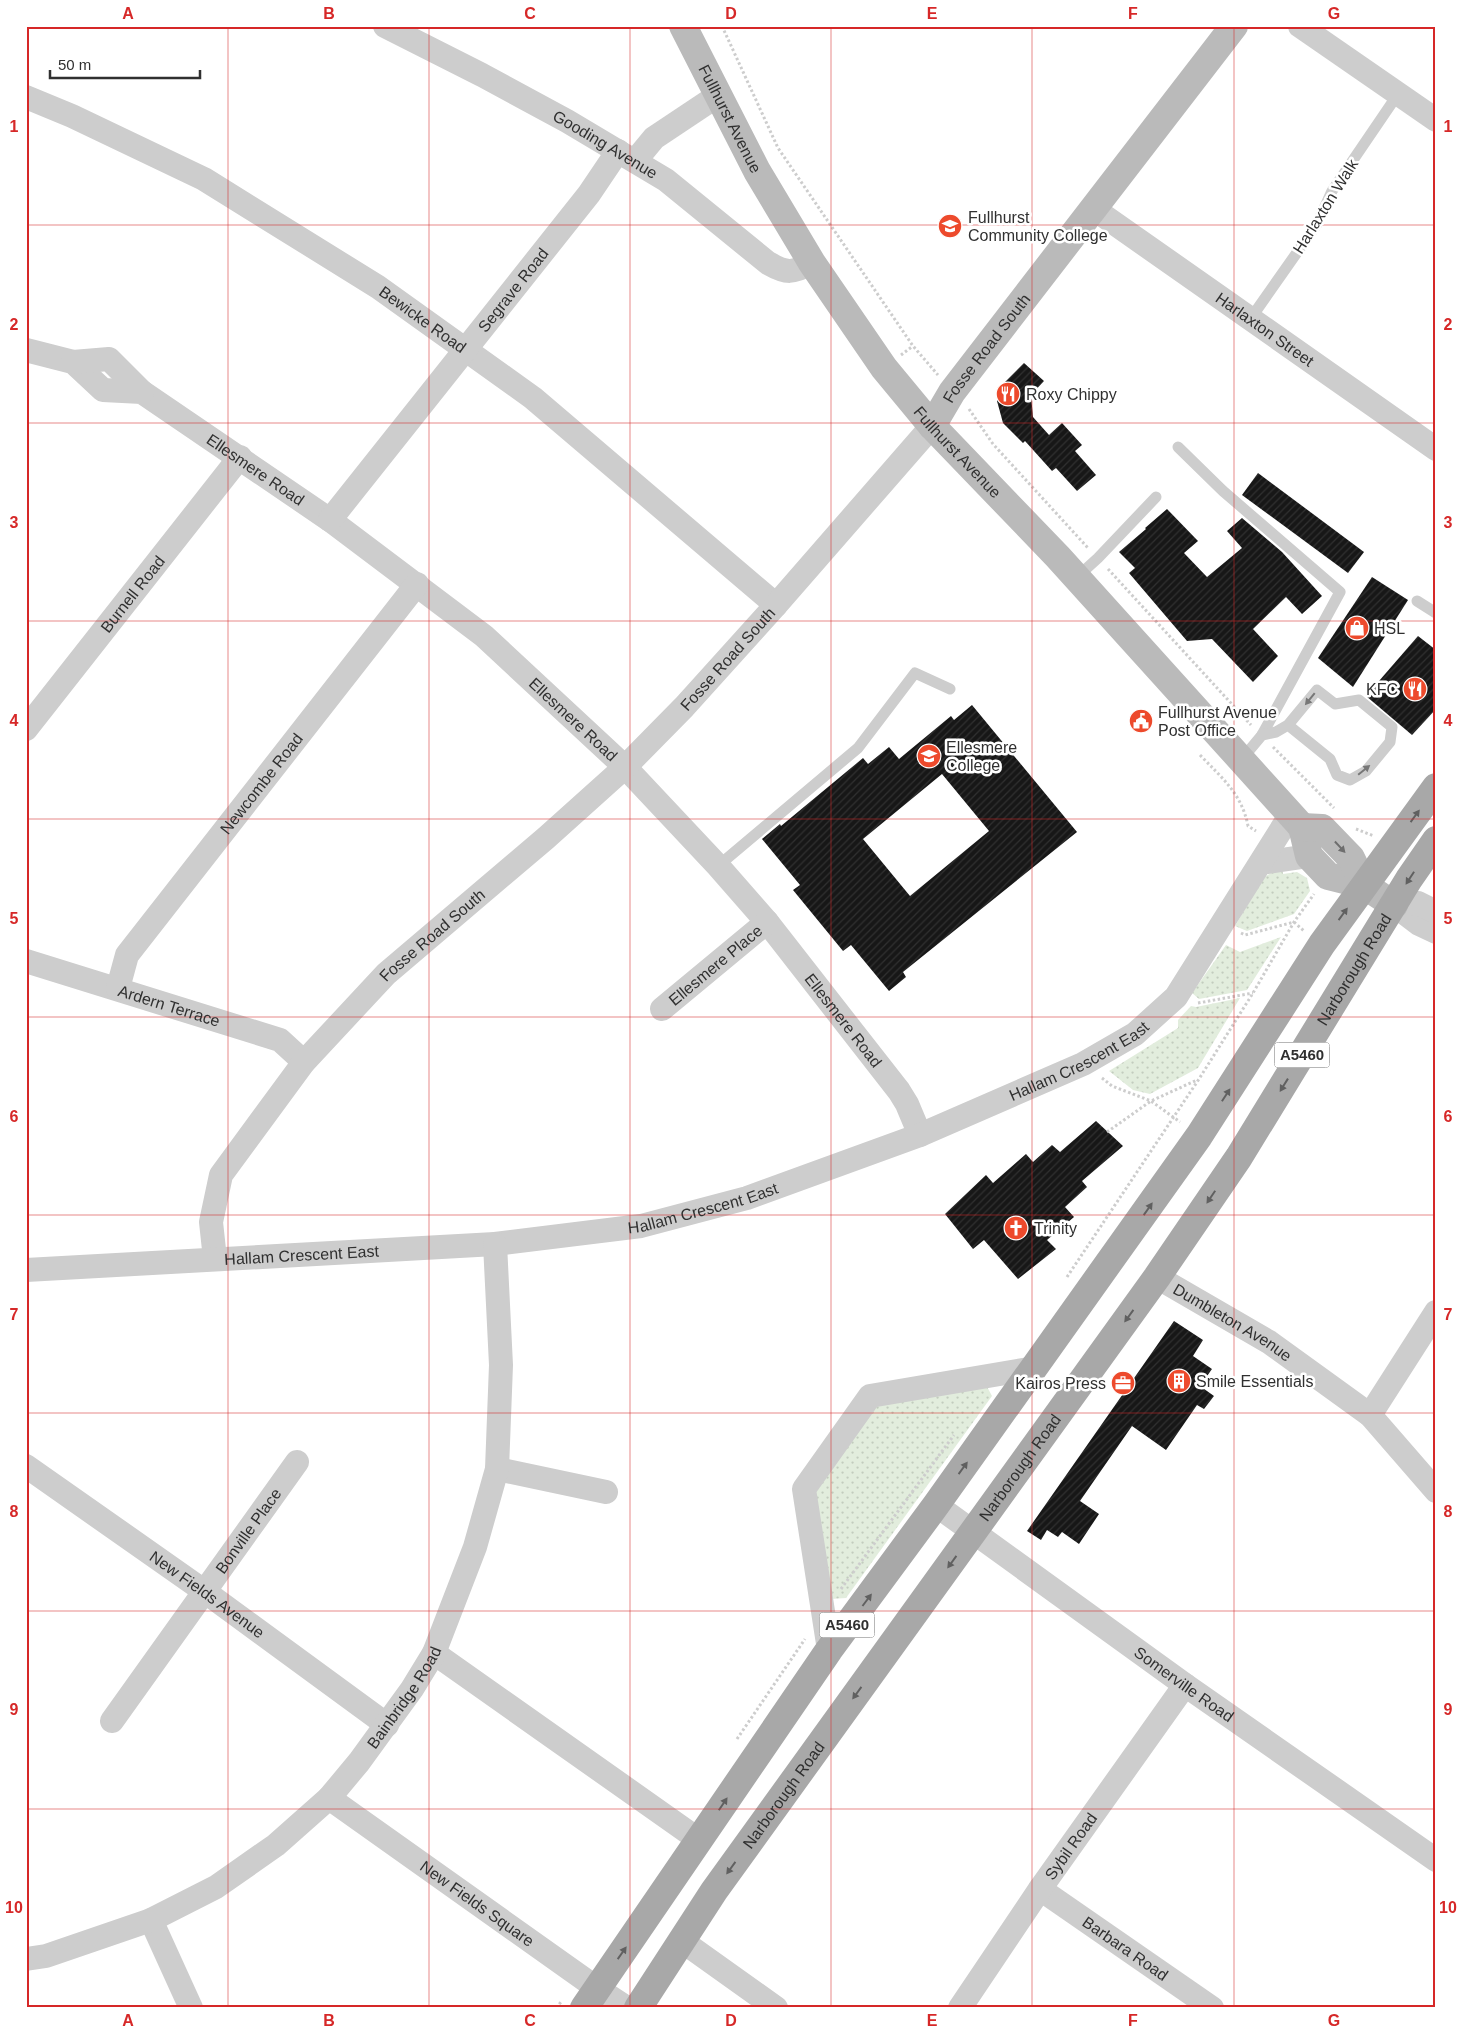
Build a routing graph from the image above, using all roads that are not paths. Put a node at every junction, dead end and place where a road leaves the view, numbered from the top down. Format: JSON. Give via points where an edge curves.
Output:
{"nodes":[{"id":1,"x":384,"y":26,"type":"edge"},
{"id":2,"x":683,"y":26,"type":"edge"},
{"id":3,"x":1234,"y":26,"type":"edge"},
{"id":4,"x":1300,"y":26,"type":"edge"},
{"id":5,"x":1398,"y":94,"type":"junction"},
{"id":6,"x":717,"y":96,"type":"junction"},
{"id":7,"x":26,"y":97,"type":"edge"},
{"id":8,"x":1436,"y":120,"type":"edge"},
{"id":9,"x":626,"y":156,"type":"junction"},
{"id":10,"x":1094,"y":209,"type":"junction"},
{"id":11,"x":812,"y":263,"type":"junction"},
{"id":12,"x":1251,"y":318,"type":"junction"},
{"id":13,"x":465,"y":349,"type":"junction"},
{"id":14,"x":26,"y":350,"type":"edge"},
{"id":15,"x":932,"y":426,"type":"junction"},
{"id":16,"x":1178,"y":448,"type":"dead end"},
{"id":17,"x":1436,"y":449,"type":"edge"},
{"id":18,"x":240,"y":457,"type":"junction"},
{"id":19,"x":1156,"y":497,"type":"dead end"},
{"id":20,"x":330,"y":520,"type":"junction"},
{"id":21,"x":1076,"y":578,"type":"junction"},
{"id":22,"x":417,"y":584,"type":"junction"},
{"id":23,"x":1417,"y":601,"type":"dead end"},
{"id":24,"x":776,"y":605,"type":"junction"},
{"id":25,"x":1436,"y":612,"type":"edge"},
{"id":26,"x":950,"y":689,"type":"dead end"},
{"id":27,"x":1288,"y":725,"type":"junction"},
{"id":28,"x":26,"y":729,"type":"edge"},
{"id":29,"x":1262,"y":735,"type":"junction"},
{"id":30,"x":1242,"y":759,"type":"junction"},
{"id":31,"x":625,"y":767,"type":"junction"},
{"id":32,"x":1436,"y":788,"type":"edge"},
{"id":33,"x":1296,"y":820,"type":"junction"},
{"id":34,"x":1436,"y":840,"type":"edge"},
{"id":35,"x":1309,"y":856,"type":"junction"},
{"id":36,"x":1261,"y":863,"type":"junction"},
{"id":37,"x":718,"y":866,"type":"junction"},
{"id":38,"x":1364,"y":885,"type":"junction"},
{"id":39,"x":1394,"y":905,"type":"junction"},
{"id":40,"x":1436,"y":912,"type":"edge"},
{"id":41,"x":767,"y":922,"type":"junction"},
{"id":42,"x":1436,"y":932,"type":"edge"},
{"id":43,"x":26,"y":961,"type":"edge"},
{"id":44,"x":118,"y":988,"type":"junction"},
{"id":45,"x":662,"y":1009,"type":"dead end"},
{"id":46,"x":304,"y":1062,"type":"junction"},
{"id":47,"x":920,"y":1136,"type":"junction"},
{"id":48,"x":495,"y":1244,"type":"junction"},
{"id":49,"x":215,"y":1259,"type":"junction"},
{"id":50,"x":26,"y":1270,"type":"edge"},
{"id":51,"x":1157,"y":1277,"type":"junction"},
{"id":52,"x":1436,"y":1312,"type":"edge"},
{"id":53,"x":1035,"y":1368,"type":"junction"},
{"id":54,"x":1370,"y":1416,"type":"junction"},
{"id":55,"x":297,"y":1462,"type":"dead end"},
{"id":56,"x":26,"y":1466,"type":"edge"},
{"id":57,"x":497,"y":1469,"type":"junction"},
{"id":58,"x":1436,"y":1491,"type":"edge"},
{"id":59,"x":606,"y":1492,"type":"dead end"},
{"id":60,"x":936,"y":1505,"type":"junction"},
{"id":61,"x":973,"y":1532,"type":"junction"},
{"id":62,"x":204,"y":1591,"type":"junction"},
{"id":63,"x":829,"y":1650,"type":"junction"},
{"id":64,"x":434,"y":1652,"type":"junction"},
{"id":65,"x":1185,"y":1686,"type":"junction"},
{"id":66,"x":112,"y":1721,"type":"dead end"},
{"id":67,"x":387,"y":1725,"type":"junction"},
{"id":68,"x":329,"y":1798,"type":"junction"},
{"id":69,"x":699,"y":1840,"type":"junction"},
{"id":70,"x":1436,"y":1860,"type":"edge"},
{"id":71,"x":1040,"y":1889,"type":"junction"},
{"id":72,"x":151,"y":1920,"type":"junction"},
{"id":73,"x":682,"y":1941,"type":"junction"},
{"id":74,"x":26,"y":1959,"type":"edge"},
{"id":75,"x":591,"y":1998,"type":"edge"},
{"id":76,"x":191,"y":2008,"type":"edge"},
{"id":77,"x":627,"y":2008,"type":"edge"},
{"id":78,"x":638,"y":2008,"type":"edge"},
{"id":79,"x":776,"y":2008,"type":"edge"},
{"id":80,"x":960,"y":2008,"type":"edge"},
{"id":81,"x":1212,"y":2008,"type":"edge"}],
"edges":[{"from":1,"to":9,"type":"street","name":"Gooding Avenue","via":[[490,79]]},
{"from":2,"to":6,"type":"street","name":"Fullhurst Avenue"},
{"from":3,"to":10,"type":"street","name":"Fosse Road South"},
{"from":4,"to":5,"type":"street"},
{"from":5,"to":8,"type":"street"},
{"from":5,"to":12,"type":"lane","name":"Harlaxton Walk","via":[[1332,191],[1317,224]]},
{"from":6,"to":9,"type":"street","name":"Segrave Road"},
{"from":6,"to":11,"type":"street","name":"Fullhurst Avenue","via":[[757,172]]},
{"from":7,"to":13,"type":"street","name":"Bewicke Road","via":[[204,179],[378,286]]},
{"from":9,"to":11,"type":"street","name":"Gooding Avenue","via":[[666,180],[768,263],[789,272]]},
{"from":9,"to":13,"type":"street","name":"Segrave Road","via":[[589,194]]},
{"from":10,"to":12,"type":"street","name":"Harlaxton Street"},
{"from":10,"to":15,"type":"street","name":"Fosse Road South","via":[[952,392]]},
{"from":11,"to":15,"type":"street","name":"Fullhurst Avenue","via":[[884,368]]},
{"from":12,"to":17,"type":"street","name":"Harlaxton Street"},
{"from":13,"to":20,"type":"street","name":"Segrave Road"},
{"from":13,"to":24,"type":"street","name":"Bewicke Road","via":[[533,398]]},
{"from":14,"to":18,"type":"street","name":"Ellesmere Road","via":[[73,362],[109,359],[142,392]]},
{"from":15,"to":21,"type":"street","name":"Fullhurst Avenue"},
{"from":15,"to":24,"type":"street","name":"Fosse Road South"},
{"from":16,"to":29,"type":"lane","via":[[1340,592]]},
{"from":18,"to":20,"type":"street","name":"Ellesmere Road"},
{"from":18,"to":28,"type":"street","name":"Burnell Road"},
{"from":19,"to":21,"type":"lane"},
{"from":20,"to":22,"type":"street","name":"Ellesmere Road"},
{"from":21,"to":30,"type":"street","name":"Fullhurst Avenue"},
{"from":22,"to":31,"type":"street","name":"Ellesmere Road","via":[[484,636]]},
{"from":22,"to":44,"type":"street","name":"Newcombe Road","via":[[127,955]]},
{"from":23,"to":25,"type":"lane"},
{"from":24,"to":31,"type":"street","name":"Fosse Road South"},
{"from":26,"to":37,"type":"lane","via":[[916,673],[858,748]]},
{"from":27,"to":27,"type":"lane","one_way":true,"via":[[1330,759],[1337,775],[1350,780],[1366,771],[1390,742],[1392,728],[1359,700],[1335,704],[1317,690]]},
{"from":27,"to":29,"type":"lane"},
{"from":29,"to":30,"type":"lane"},
{"from":30,"to":33,"type":"street","name":"Fullhurst Avenue"},
{"from":31,"to":37,"type":"street","name":"Ellesmere Road"},
{"from":31,"to":46,"type":"street","name":"Fosse Road South","via":[[386,974]]},
{"from":38,"to":32,"type":"main road","number":"A5460","one_way":true},
{"from":33,"to":35,"type":"street","name":"Fullhurst Avenue"},
{"from":33,"to":36,"type":"street","name":"Hallam Crescent East","via":[[1274,842]]},
{"from":33,"to":38,"type":"street","one_way":true,"via":[[1322,828],[1351,858]]},
{"from":34,"to":39,"type":"main road","name":"Narborough Road","number":"A5460","one_way":true},
{"from":35,"to":36,"type":"street"},
{"from":35,"to":38,"type":"street","via":[[1328,876]]},
{"from":36,"to":47,"type":"street","name":"Hallam Crescent East","via":[[1176,997],[1135,1034],[1084,1064]]},
{"from":37,"to":41,"type":"street","name":"Ellesmere Road"},
{"from":38,"to":39,"type":"street"},
{"from":53,"to":38,"type":"main road","number":"A5460","one_way":true,"via":[[1199,1136],[1322,944]]},
{"from":39,"to":40,"type":"street","via":[[1418,903]]},
{"from":39,"to":42,"type":"street"},
{"from":39,"to":51,"type":"main road","name":"Narborough Road","number":"A5460","one_way":true,"via":[[1239,1157]]},
{"from":41,"to":45,"type":"street","name":"Ellesmere Place"},
{"from":41,"to":47,"type":"street","name":"Ellesmere Road","via":[[899,1091]]},
{"from":43,"to":44,"type":"street","name":"Ardern Terrace"},
{"from":44,"to":46,"type":"street","name":"Ardern Terrace","via":[[280,1040]]},
{"from":46,"to":49,"type":"street","name":"Fosse Road South","via":[[221,1175],[211,1222]]},
{"from":47,"to":48,"type":"street","name":"Hallam Crescent East","via":[[747,1198],[641,1226]]},
{"from":48,"to":49,"type":"street","name":"Hallam Crescent East"},
{"from":48,"to":57,"type":"street","name":"Bainbridge Road","via":[[501,1365]]},
{"from":49,"to":50,"type":"street","name":"Hallam Crescent East"},
{"from":51,"to":54,"type":"street","name":"Dumbleton Avenue","via":[[1269,1342]]},
{"from":51,"to":61,"type":"main road","name":"Narborough Road","number":"A5460","one_way":true},
{"from":52,"to":54,"type":"street"},
{"from":60,"to":53,"type":"main road","number":"A5460","one_way":true},
{"from":53,"to":63,"type":"street","via":[[870,1396],[804,1489]]},
{"from":54,"to":58,"type":"street","name":"Dumbleton Avenue"},
{"from":55,"to":62,"type":"street","name":"Bonville Place"},
{"from":56,"to":62,"type":"street","name":"New Fields Avenue"},
{"from":57,"to":59,"type":"street"},
{"from":57,"to":64,"type":"street","name":"Bainbridge Road","via":[[475,1548]]},
{"from":60,"to":61,"type":"street","name":"Somerville Road"},
{"from":63,"to":60,"type":"main road","number":"A5460","one_way":true},
{"from":61,"to":65,"type":"street","name":"Somerville Road"},
{"from":61,"to":73,"type":"main road","name":"Narborough Road","number":"A5460","one_way":true,"via":[[714,1891]]},
{"from":62,"to":66,"type":"street","name":"Bonville Place"},
{"from":62,"to":67,"type":"street","name":"New Fields Avenue"},
{"from":69,"to":63,"type":"main road","number":"A5460","one_way":true},
{"from":64,"to":67,"type":"street","name":"Bainbridge Road"},
{"from":64,"to":69,"type":"street"},
{"from":65,"to":70,"type":"street","name":"Somerville Road"},
{"from":65,"to":71,"type":"street","name":"Sybil Road"},
{"from":67,"to":68,"type":"street","name":"Bainbridge Road"},
{"from":68,"to":72,"type":"street","name":"Bainbridge Road","via":[[276,1845],[216,1887]]},
{"from":68,"to":75,"type":"street","name":"New Fields Square"},
{"from":75,"to":69,"type":"main road","number":"A5460","one_way":true},
{"from":71,"to":80,"type":"street","name":"Sybil Road"},
{"from":71,"to":81,"type":"street","name":"Barbara Road"},
{"from":72,"to":74,"type":"street","name":"Bainbridge Road","via":[[46,1956]]},
{"from":72,"to":76,"type":"street"},
{"from":73,"to":78,"type":"main road","name":"Narborough Road","number":"A5460"},
{"from":73,"to":79,"type":"street"},
{"from":75,"to":77,"type":"street","name":"New Fields Square"}]}
